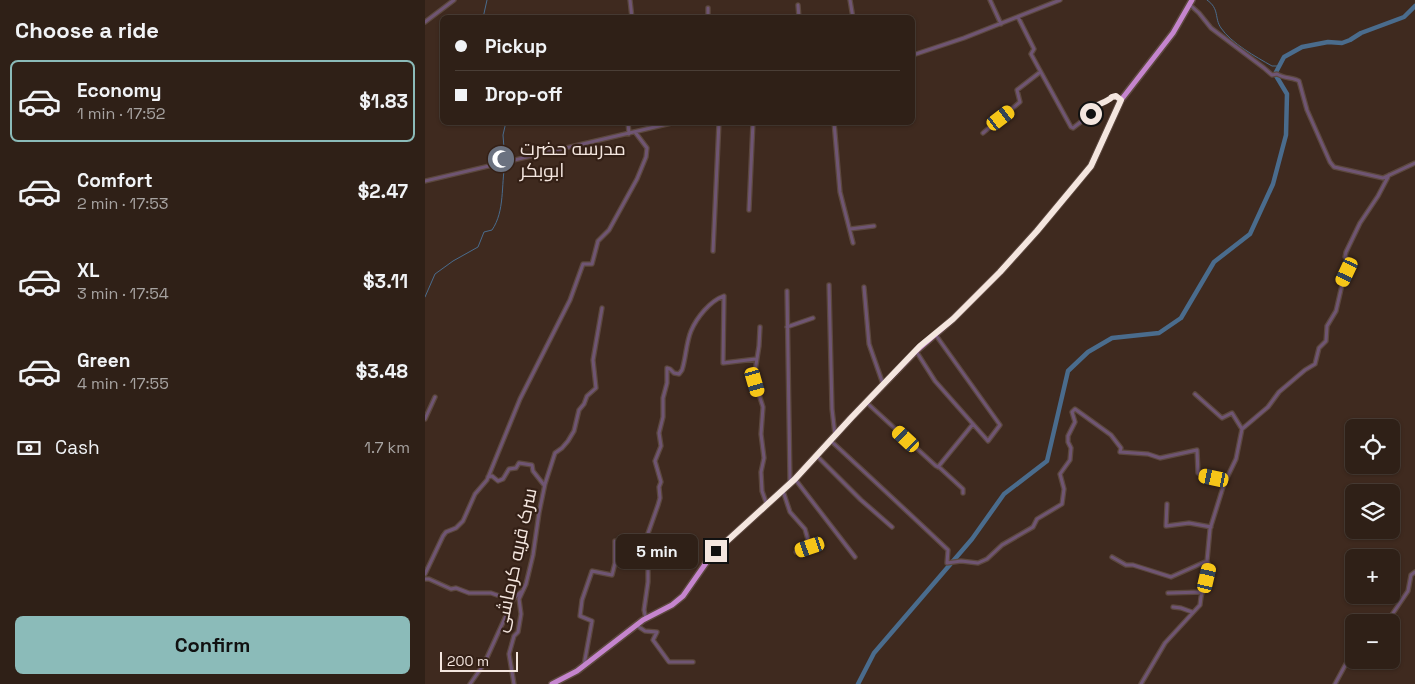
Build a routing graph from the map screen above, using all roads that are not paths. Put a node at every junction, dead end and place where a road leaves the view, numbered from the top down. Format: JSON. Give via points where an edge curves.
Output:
{"nodes":[{"id":1,"x":454,"y":0,"type":"edge"},
{"id":2,"x":630,"y":0,"type":"edge"},
{"id":3,"x":850,"y":0,"type":"edge"},
{"id":4,"x":990,"y":0,"type":"edge"},
{"id":5,"x":1060,"y":0,"type":"edge"},
{"id":6,"x":1190,"y":2,"type":"edge"},
{"id":7,"x":799,"y":5,"type":"dead end"},
{"id":8,"x":708,"y":8,"type":"dead end"},
{"id":9,"x":632,"y":15,"type":"edge"},
{"id":10,"x":708,"y":15,"type":"edge"},
{"id":11,"x":799,"y":15,"type":"edge"},
{"id":12,"x":852,"y":15,"type":"edge"},
{"id":13,"x":1018,"y":17,"type":"junction"},
{"id":14,"x":425,"y":22,"type":"edge"},
{"id":15,"x":1001,"y":24,"type":"junction"},
{"id":16,"x":915,"y":54,"type":"edge"},
{"id":17,"x":1039,"y":73,"type":"junction"},
{"id":18,"x":1121,"y":100,"type":"junction"},
{"id":19,"x":628,"y":125,"type":"edge"},
{"id":20,"x":664,"y":125,"type":"edge"},
{"id":21,"x":719,"y":125,"type":"edge"},
{"id":22,"x":753,"y":125,"type":"edge"},
{"id":23,"x":834,"y":125,"type":"edge"},
{"id":24,"x":635,"y":132,"type":"junction"},
{"id":25,"x":983,"y":132,"type":"dead end"},
{"id":26,"x":629,"y":134,"type":"junction"},
{"id":27,"x":1415,"y":163,"type":"edge"},
{"id":28,"x":1389,"y":175,"type":"junction"},
{"id":29,"x":425,"y":181,"type":"edge"},
{"id":30,"x":749,"y":210,"type":"dead end"},
{"id":31,"x":874,"y":226,"type":"dead end"},
{"id":32,"x":850,"y":228,"type":"junction"},
{"id":33,"x":853,"y":243,"type":"dead end"},
{"id":34,"x":713,"y":251,"type":"dead end"},
{"id":35,"x":829,"y":285,"type":"dead end"},
{"id":36,"x":864,"y":287,"type":"dead end"},
{"id":37,"x":787,"y":290,"type":"dead end"},
{"id":38,"x":602,"y":308,"type":"dead end"},
{"id":39,"x":813,"y":318,"type":"dead end"},
{"id":40,"x":760,"y":327,"type":"dead end"},
{"id":41,"x":787,"y":327,"type":"junction"},
{"id":42,"x":935,"y":334,"type":"junction"},
{"id":43,"x":916,"y":350,"type":"junction"},
{"id":44,"x":756,"y":359,"type":"junction"},
{"id":45,"x":883,"y":384,"type":"junction"},
{"id":46,"x":1195,"y":394,"type":"dead end"},
{"id":47,"x":435,"y":397,"type":"dead end"},
{"id":48,"x":866,"y":402,"type":"junction"},
{"id":49,"x":425,"y":419,"type":"edge"},
{"id":50,"x":973,"y":424,"type":"junction"},
{"id":51,"x":1242,"y":429,"type":"junction"},
{"id":52,"x":835,"y":435,"type":"junction"},
{"id":53,"x":831,"y":440,"type":"junction"},
{"id":54,"x":816,"y":456,"type":"junction"},
{"id":55,"x":938,"y":467,"type":"junction"},
{"id":56,"x":488,"y":477,"type":"junction"},
{"id":57,"x":1226,"y":480,"type":"junction"},
{"id":58,"x":793,"y":481,"type":"junction"},
{"id":59,"x":544,"y":485,"type":"junction"},
{"id":60,"x":783,"y":491,"type":"junction"},
{"id":61,"x":963,"y":493,"type":"dead end"},
{"id":62,"x":1167,"y":504,"type":"dead end"},
{"id":63,"x":767,"y":505,"type":"junction"},
{"id":64,"x":892,"y":527,"type":"dead end"},
{"id":65,"x":1211,"y":527,"type":"junction"},
{"id":66,"x":615,"y":540,"type":"dead end"},
{"id":67,"x":796,"y":552,"type":"dead end"},
{"id":68,"x":855,"y":557,"type":"dead end"},
{"id":69,"x":1112,"y":557,"type":"dead end"},
{"id":70,"x":1207,"y":561,"type":"junction"},
{"id":71,"x":1415,"y":572,"type":"edge"},
{"id":72,"x":425,"y":574,"type":"edge"},
{"id":73,"x":425,"y":579,"type":"edge"},
{"id":74,"x":521,"y":591,"type":"junction"},
{"id":75,"x":1203,"y":592,"type":"junction"},
{"id":76,"x":1168,"y":594,"type":"dead end"},
{"id":77,"x":514,"y":598,"type":"junction"},
{"id":78,"x":1173,"y":606,"type":"dead end"},
{"id":79,"x":1192,"y":612,"type":"junction"},
{"id":80,"x":1392,"y":614,"type":"edge"},
{"id":81,"x":646,"y":619,"type":"junction"},
{"id":82,"x":636,"y":625,"type":"junction"},
{"id":83,"x":693,"y":662,"type":"dead end"},
{"id":84,"x":584,"y":665,"type":"junction"},
{"id":85,"x":1345,"y":666,"type":"edge"},
{"id":86,"x":470,"y":684,"type":"edge"},
{"id":87,"x":514,"y":684,"type":"edge"},
{"id":88,"x":552,"y":684,"type":"edge"},
{"id":89,"x":1141,"y":684,"type":"edge"},
{"id":90,"x":1335,"y":684,"type":"edge"}],
"edges":[{"from":1,"to":14,"type":"street"},
{"from":2,"to":9,"type":"street"},
{"from":3,"to":12,"type":"street"},
{"from":4,"to":15,"type":"street"},
{"from":5,"to":13,"type":"street"},
{"from":6,"to":18,"type":"highway","via":[[1173,33]]},
{"from":6,"to":28,"type":"street","via":[[1211,28],[1272,76],[1277,74],[1299,81],[1307,110],[1334,167],[1383,178]]},
{"from":7,"to":11,"type":"street"},
{"from":8,"to":10,"type":"street"},
{"from":13,"to":15,"type":"street"},
{"from":13,"to":17,"type":"street","via":[[1034,50],[1031,54]]},
{"from":15,"to":16,"type":"street"},
{"from":17,"to":18,"type":"street","via":[[1072,128],[1091,114],[1098,103],[1116,96]]},
{"from":17,"to":25,"type":"street","via":[[1017,90],[1020,102]]},
{"from":18,"to":42,"type":"highway","via":[[1091,166],[1000,272]]},
{"from":19,"to":26,"type":"street"},
{"from":20,"to":24,"type":"street"},
{"from":21,"to":34,"type":"street"},
{"from":22,"to":30,"type":"street"},
{"from":23,"to":32,"type":"street","via":[[840,192]]},
{"from":24,"to":26,"type":"street"},
{"from":24,"to":56,"type":"street","via":[[647,148],[646,158],[609,230],[598,240],[592,264],[583,264],[570,300],[520,399]]},
{"from":26,"to":29,"type":"street"},
{"from":27,"to":28,"type":"street"},
{"from":28,"to":51,"type":"street","via":[[1346,252],[1345,257],[1353,264],[1342,284],[1336,311],[1327,326],[1326,341],[1319,348],[1315,364],[1279,392],[1268,407]]},
{"from":31,"to":32,"type":"street"},
{"from":32,"to":33,"type":"street"},
{"from":35,"to":52,"type":"street"},
{"from":36,"to":45,"type":"street","via":[[870,349]]},
{"from":37,"to":41,"type":"street"},
{"from":38,"to":59,"type":"street","name":"سرک قریه کرماشی","via":[[593,360],[596,388],[579,410],[568,441],[555,453]]},
{"from":39,"to":41,"type":"street"},
{"from":40,"to":44,"type":"street"},
{"from":41,"to":58,"type":"street"},
{"from":42,"to":43,"type":"highway"},
{"from":42,"to":50,"type":"street","via":[[1000,425],[988,441]]},
{"from":43,"to":45,"type":"highway"},
{"from":43,"to":50,"type":"street","via":[[935,381]]},
{"from":44,"to":63,"type":"street","via":[[755,382],[763,407],[762,491]]},
{"from":44,"to":81,"type":"street","via":[[723,363],[724,296],[705,310],[691,330],[683,370],[679,374],[667,368],[659,433],[661,446],[655,461],[661,482],[646,539]]},
{"from":45,"to":48,"type":"highway"},
{"from":46,"to":51,"type":"street","via":[[1222,418],[1232,413]]},
{"from":47,"to":49,"type":"street"},
{"from":48,"to":52,"type":"highway"},
{"from":48,"to":55,"type":"street"},
{"from":50,"to":55,"type":"street"},
{"from":51,"to":57,"type":"street","via":[[1236,459]]},
{"from":52,"to":53,"type":"highway"},
{"from":53,"to":54,"type":"highway"},
{"from":53,"to":57,"type":"street","via":[[948,550],[947,563],[978,563],[987,559],[1001,545],[1062,504],[1061,474],[1070,460],[1068,436],[1075,422],[1072,412],[1075,409],[1111,435],[1121,448],[1120,452],[1160,458],[1197,450],[1199,473]]},
{"from":54,"to":58,"type":"highway"},
{"from":54,"to":64,"type":"street"},
{"from":55,"to":61,"type":"street","via":[[963,489]]},
{"from":56,"to":59,"type":"street","via":[[503,479],[509,469],[524,463],[533,465],[533,471]]},
{"from":56,"to":72,"type":"street","via":[[475,494],[463,521],[443,536]]},
{"from":57,"to":65,"type":"street"},
{"from":58,"to":60,"type":"highway"},
{"from":58,"to":68,"type":"street"},
{"from":59,"to":74,"type":"street","name":"سرک قریه کرماشی","via":[[533,555],[526,584]]},
{"from":60,"to":63,"type":"highway"},
{"from":60,"to":67,"type":"street","via":[[790,512],[805,529],[810,547]]},
{"from":62,"to":65,"type":"street","via":[[1166,526],[1189,523]]},
{"from":63,"to":81,"type":"highway","via":[[716,551],[683,596]]},
{"from":65,"to":70,"type":"street"},
{"from":66,"to":84,"type":"street","via":[[612,575],[592,571],[582,600],[580,616],[592,621]]},
{"from":69,"to":70,"type":"street","via":[[1125,565],[1171,577]]},
{"from":70,"to":75,"type":"street","via":[[1209,566]]},
{"from":71,"to":80,"type":"street","via":[[1411,575],[1408,591]]},
{"from":73,"to":77,"type":"street","via":[[469,593],[484,592],[511,600]]},
{"from":74,"to":77,"type":"street"},
{"from":74,"to":87,"type":"street","name":"سرک قریه کرماشی","via":[[518,632],[512,640],[509,654]]},
{"from":75,"to":76,"type":"street"},
{"from":75,"to":79,"type":"street","via":[[1200,605]]},
{"from":77,"to":86,"type":"street","via":[[484,664]]},
{"from":78,"to":79,"type":"street"},
{"from":79,"to":89,"type":"street","via":[[1165,643]]},
{"from":81,"to":82,"type":"highway"},
{"from":82,"to":83,"type":"street","via":[[645,631],[657,632],[653,640],[669,662]]},
{"from":82,"to":84,"type":"highway"},
{"from":84,"to":88,"type":"highway"},
{"from":85,"to":90,"type":"street"}]}
